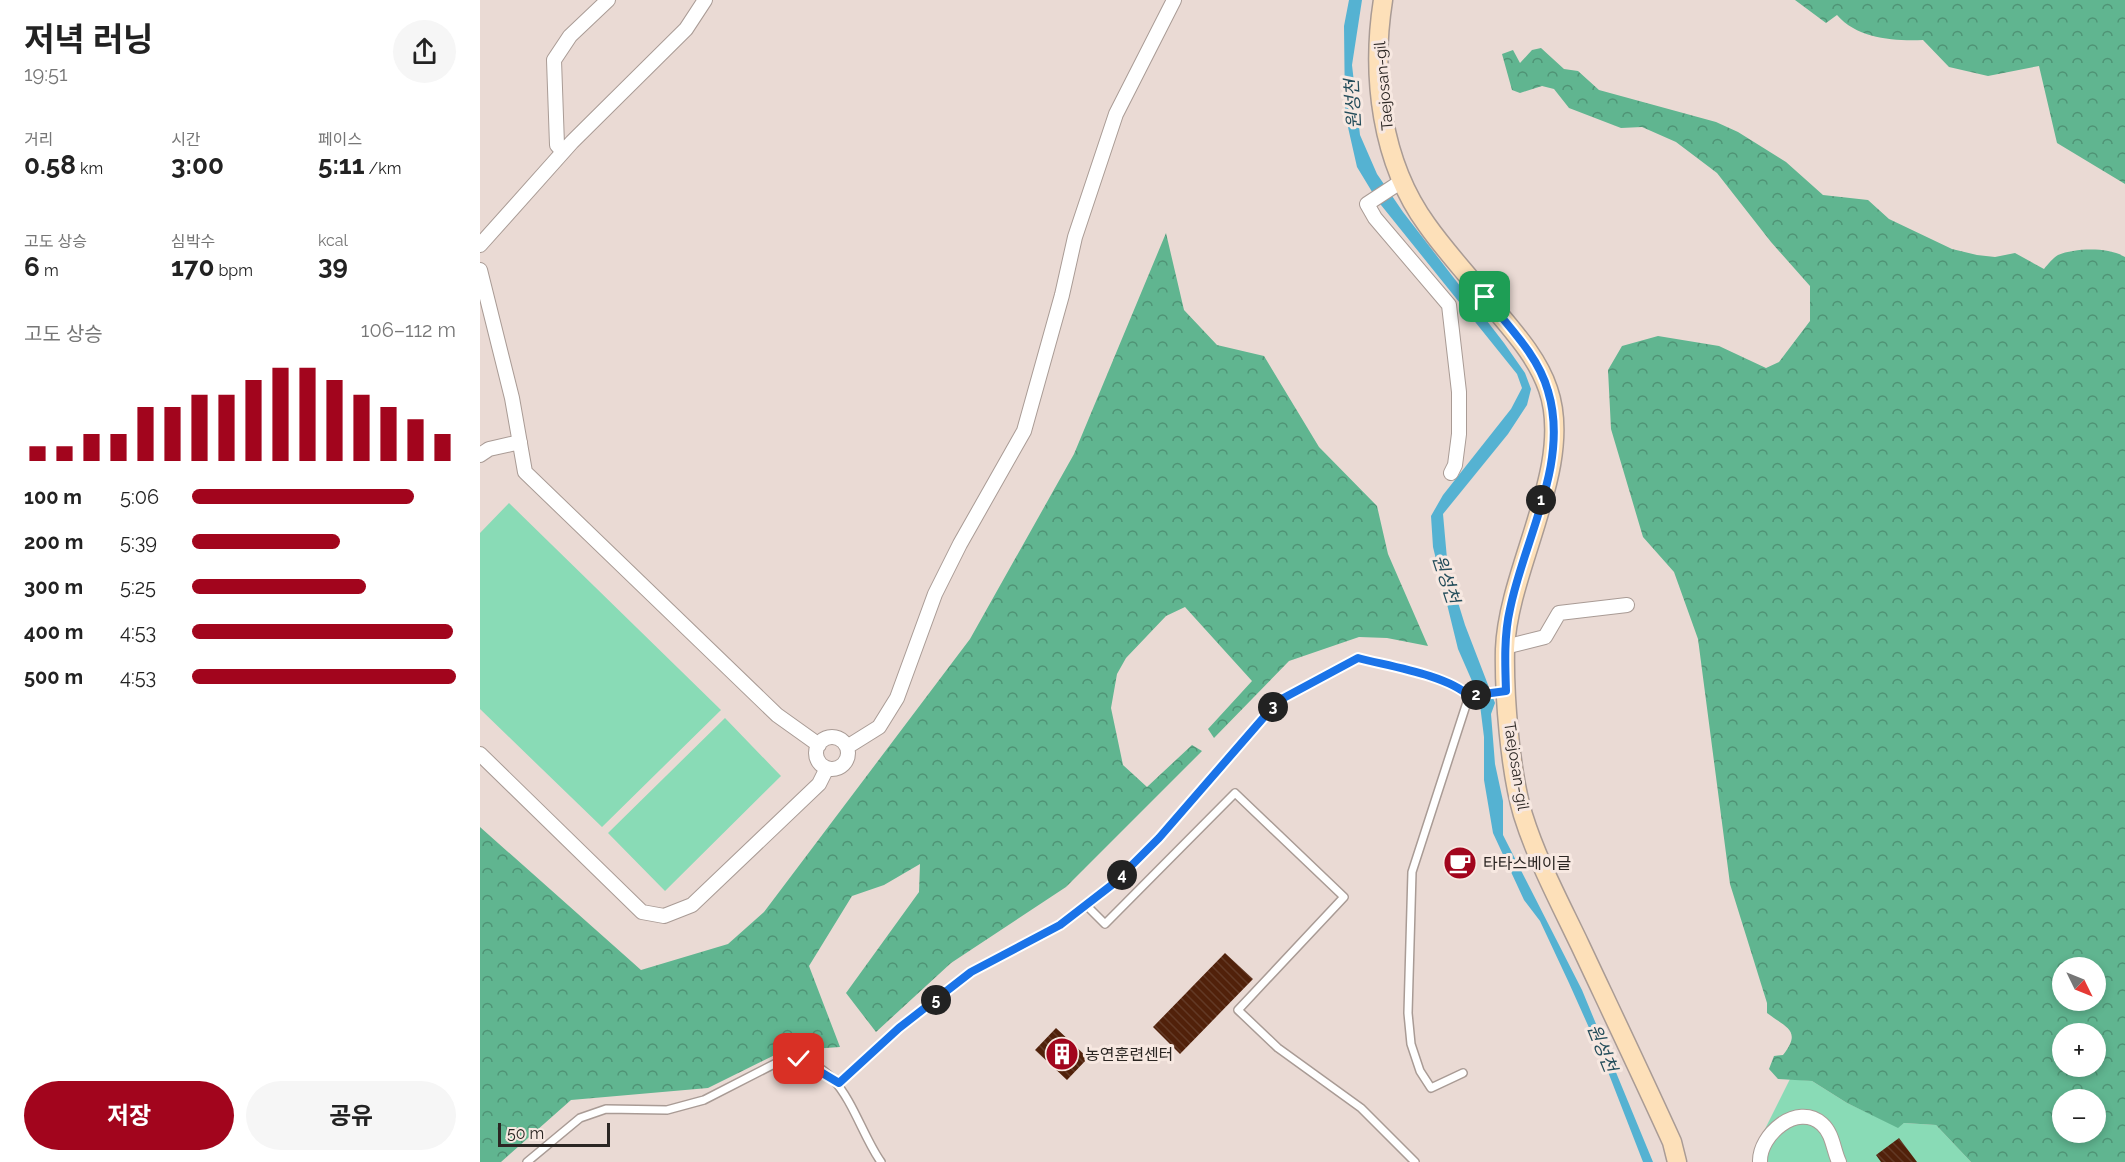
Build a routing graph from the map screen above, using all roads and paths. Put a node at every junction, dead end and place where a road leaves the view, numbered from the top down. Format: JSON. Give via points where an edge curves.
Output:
{"nodes":[{"id":1,"x":608,"y":0,"type":"edge"},
{"id":2,"x":705,"y":0,"type":"edge"},
{"id":3,"x":1174,"y":0,"type":"edge"},
{"id":4,"x":1383,"y":0,"type":"edge"},
{"id":5,"x":564,"y":152,"type":"junction"},
{"id":6,"x":1397,"y":185,"type":"junction"},
{"id":7,"x":480,"y":246,"type":"edge"},
{"id":8,"x":480,"y":270,"type":"edge"},
{"id":9,"x":520,"y":442,"type":"junction"},
{"id":10,"x":480,"y":455,"type":"edge"},
{"id":11,"x":1451,"y":473,"type":"dead end"},
{"id":12,"x":1627,"y":605,"type":"dead end"},
{"id":13,"x":1505,"y":647,"type":"junction"},
{"id":14,"x":1502,"y":691,"type":"junction"},
{"id":15,"x":1472,"y":696,"type":"junction"},
{"id":16,"x":819,"y":745,"type":"junction"},
{"id":17,"x":847,"y":747,"type":"junction"},
{"id":18,"x":480,"y":754,"type":"edge"},
{"id":19,"x":827,"y":768,"type":"junction"},
{"id":20,"x":1086,"y":905,"type":"junction"},
{"id":21,"x":1463,"y":1073,"type":"dead end"},
{"id":22,"x":839,"y":1083,"type":"junction"},
{"id":23,"x":526,"y":1162,"type":"edge"},
{"id":24,"x":881,"y":1162,"type":"edge"},
{"id":25,"x":1414,"y":1162,"type":"edge"},
{"id":26,"x":1677,"y":1162,"type":"edge"},
{"id":27,"x":1760,"y":1162,"type":"edge"},
{"id":28,"x":1839,"y":1162,"type":"edge"}],
"edges":[{"from":1,"to":5,"type":"street","via":[[570,36],[554,60],[557,145]]},
{"from":2,"to":5,"type":"street","via":[[686,28]]},
{"from":3,"to":17,"type":"street","via":[[1116,114],[1075,237],[1024,430],[935,594],[897,698],[879,727]]},
{"from":4,"to":6,"type":"street","name":"Taejosan-gil","via":[[1377,48],[1381,102]]},
{"from":5,"to":7,"type":"street"},
{"from":6,"to":11,"type":"street","via":[[1367,204],[1449,305],[1459,392],[1459,434]]},
{"from":6,"to":13,"type":"street","name":"Taejosan-gil","via":[[1532,357],[1548,390],[1555,424],[1548,475],[1510,609]]},
{"from":8,"to":9,"type":"street"},
{"from":9,"to":10,"type":"street","via":[[489,448]]},
{"from":9,"to":16,"type":"street","via":[[525,472],[777,715]]},
{"from":12,"to":13,"type":"street","via":[[1559,613],[1545,637]]},
{"from":13,"to":14,"type":"street","name":"Taejosan-gil"},
{"from":14,"to":15,"type":"lane"},
{"from":14,"to":26,"type":"street","name":"Taejosan-gil","via":[[1523,814],[1551,883],[1654,1102]]},
{"from":15,"to":20,"type":"lane","via":[[1429,678],[1358,658],[1278,701],[1159,838]]},
{"from":15,"to":21,"type":"lane","via":[[1412,872],[1409,939],[1409,1023],[1420,1071],[1431,1088]]},
{"from":16,"to":17,"type":"street","via":[[835,737]]},
{"from":16,"to":19,"type":"street","via":[[817,758]]},
{"from":17,"to":19,"type":"street","via":[[845,762],[837,768]]},
{"from":18,"to":19,"type":"street","via":[[642,912],[664,916],[692,905],[819,784]]},
{"from":20,"to":22,"type":"lane","via":[[1060,925],[971,972],[899,1028]]},
{"from":20,"to":25,"type":"lane","via":[[1105,924],[1235,793],[1344,897],[1238,1010],[1278,1048],[1361,1108]]},
{"from":22,"to":23,"type":"lane","via":[[799,1059],[784,1059],[704,1100],[667,1110],[606,1109],[580,1118]]},
{"from":22,"to":24,"type":"lane"},
{"from":27,"to":28,"type":"street","via":[[1766,1138],[1774,1128],[1798,1118],[1809,1118],[1821,1123],[1832,1136]]}]}
